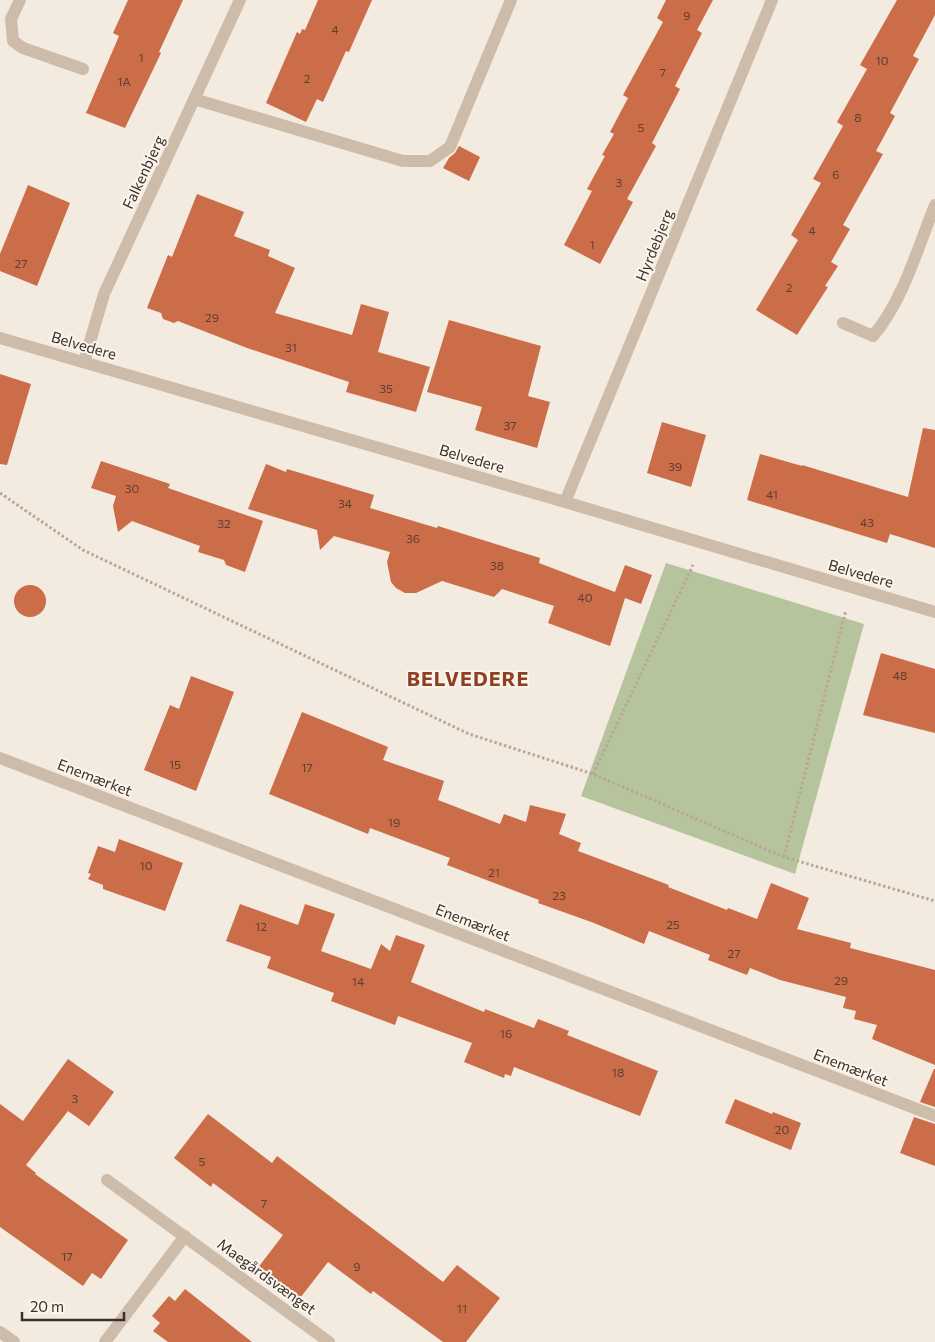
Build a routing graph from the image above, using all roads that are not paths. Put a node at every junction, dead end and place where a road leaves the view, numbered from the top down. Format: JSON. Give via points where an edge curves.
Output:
{"nodes":[{"id":1,"x":20,"y":0,"type":"edge"},
{"id":2,"x":240,"y":0,"type":"edge"},
{"id":3,"x":511,"y":0,"type":"edge"},
{"id":4,"x":772,"y":0,"type":"edge"},
{"id":5,"x":83,"y":69,"type":"dead end"},
{"id":6,"x":194,"y":99,"type":"junction"},
{"id":7,"x":935,"y":205,"type":"edge"},
{"id":8,"x":843,"y":323,"type":"dead end"},
{"id":9,"x":0,"y":338,"type":"edge"},
{"id":10,"x":84,"y":362,"type":"junction"},
{"id":11,"x":566,"y":502,"type":"junction"},
{"id":12,"x":935,"y":612,"type":"edge"},
{"id":13,"x":0,"y":758,"type":"edge"},
{"id":14,"x":935,"y":1116,"type":"edge"},
{"id":15,"x":107,"y":1180,"type":"dead end"},
{"id":16,"x":184,"y":1236,"type":"junction"},
{"id":17,"x":0,"y":1332,"type":"edge"},
{"id":18,"x":14,"y":1342,"type":"edge"},
{"id":19,"x":105,"y":1342,"type":"edge"},
{"id":20,"x":330,"y":1342,"type":"edge"}],
"edges":[{"from":1,"to":5,"type":"street","via":[[11,19],[13,41],[23,48]]},
{"from":2,"to":6,"type":"street","name":"Falkenbjerg"},
{"from":3,"to":6,"type":"street","via":[[450,147],[430,161],[403,161]]},
{"from":4,"to":11,"type":"street","name":"Hyrdebjerg"},
{"from":6,"to":10,"type":"street","name":"Falkenbjerg","via":[[104,294]]},
{"from":7,"to":8,"type":"street","via":[[884,324],[873,336]]},
{"from":9,"to":10,"type":"street","name":"Belvedere"},
{"from":10,"to":11,"type":"street","name":"Belvedere"},
{"from":11,"to":12,"type":"street","name":"Belvedere"},
{"from":13,"to":14,"type":"street","name":"Enemærket"},
{"from":15,"to":16,"type":"street","name":"Maegårdsvænget"},
{"from":16,"to":19,"type":"street"},
{"from":16,"to":20,"type":"street","name":"Maegårdsvænget"},
{"from":17,"to":18,"type":"street"}]}
